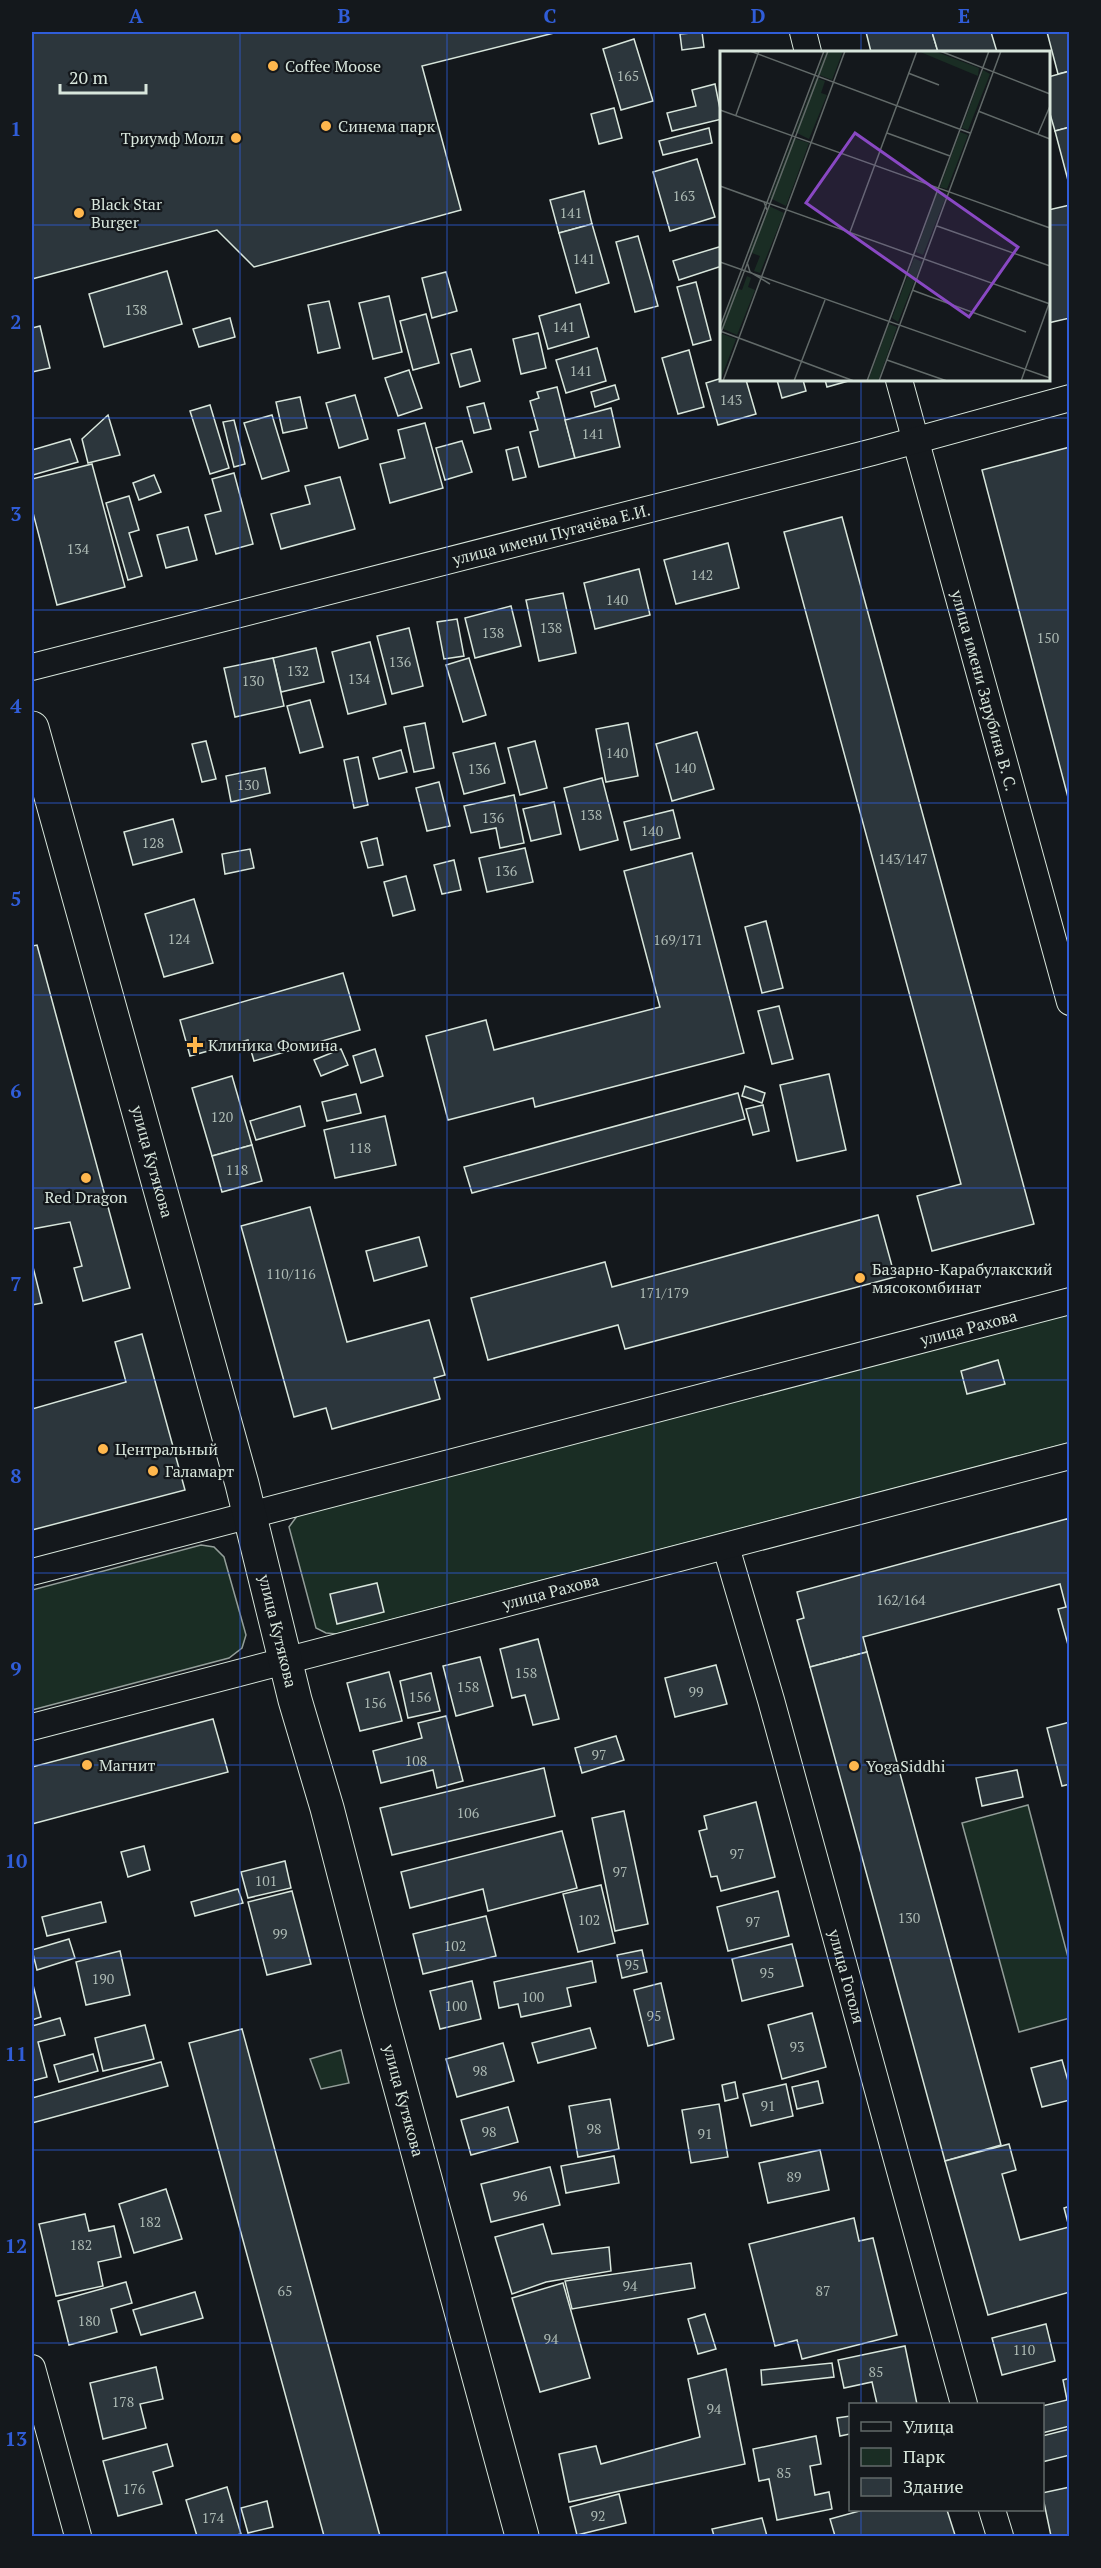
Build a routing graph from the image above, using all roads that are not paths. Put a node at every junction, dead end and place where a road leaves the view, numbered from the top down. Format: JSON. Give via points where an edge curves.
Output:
{"nodes":[{"id":1,"x":803,"y":32,"type":"edge"},
{"id":2,"x":808,"y":51,"type":"edge"},
{"id":3,"x":899,"y":381,"type":"edge"},
{"id":4,"x":1070,"y":398,"type":"edge"},
{"id":5,"x":916,"y":440,"type":"junction"},
{"id":6,"x":32,"y":667,"type":"edge"},
{"id":7,"x":32,"y":728,"type":"edge"},
{"id":8,"x":1070,"y":1002,"type":"edge"},
{"id":9,"x":1070,"y":1301,"type":"edge"},
{"id":10,"x":1070,"y":1456,"type":"edge"},
{"id":11,"x":250,"y":1515,"type":"junction"},
{"id":12,"x":726,"y":1547,"type":"junction"},
{"id":13,"x":32,"y":1572,"type":"edge"},
{"id":14,"x":286,"y":1662,"type":"junction"},
{"id":15,"x":32,"y":1727,"type":"edge"},
{"id":16,"x":32,"y":2368,"type":"edge"},
{"id":17,"x":964,"y":2403,"type":"edge"},
{"id":18,"x":992,"y":2511,"type":"edge"},
{"id":19,"x":78,"y":2536,"type":"edge"},
{"id":20,"x":522,"y":2536,"type":"edge"},
{"id":21,"x":1000,"y":2536,"type":"edge"}],
"edges":[{"from":1,"to":2,"type":"street"},
{"from":3,"to":5,"type":"street","name":"улица имени Зарубина В. С."},
{"from":4,"to":5,"type":"street","name":"улица имени Пугачёва Е.И."},
{"from":5,"to":6,"type":"street","name":"улица имени Пугачёва Е.И."},
{"from":5,"to":8,"type":"street","name":"улица имени Зарубина В. С."},
{"from":7,"to":11,"type":"street","name":"улица Кутякова"},
{"from":9,"to":11,"type":"street","name":"улица Рахова"},
{"from":10,"to":12,"type":"street","name":"улица Рахова"},
{"from":11,"to":13,"type":"street","name":"улица Рахова"},
{"from":11,"to":14,"type":"street","name":"улица Кутякова"},
{"from":12,"to":14,"type":"street","name":"улица Рахова"},
{"from":12,"to":17,"type":"street","name":"улица Гоголя"},
{"from":14,"to":15,"type":"street","name":"улица Рахова"},
{"from":14,"to":20,"type":"street","name":"улица Кутякова"},
{"from":16,"to":19,"type":"street"},
{"from":18,"to":21,"type":"street"}]}
